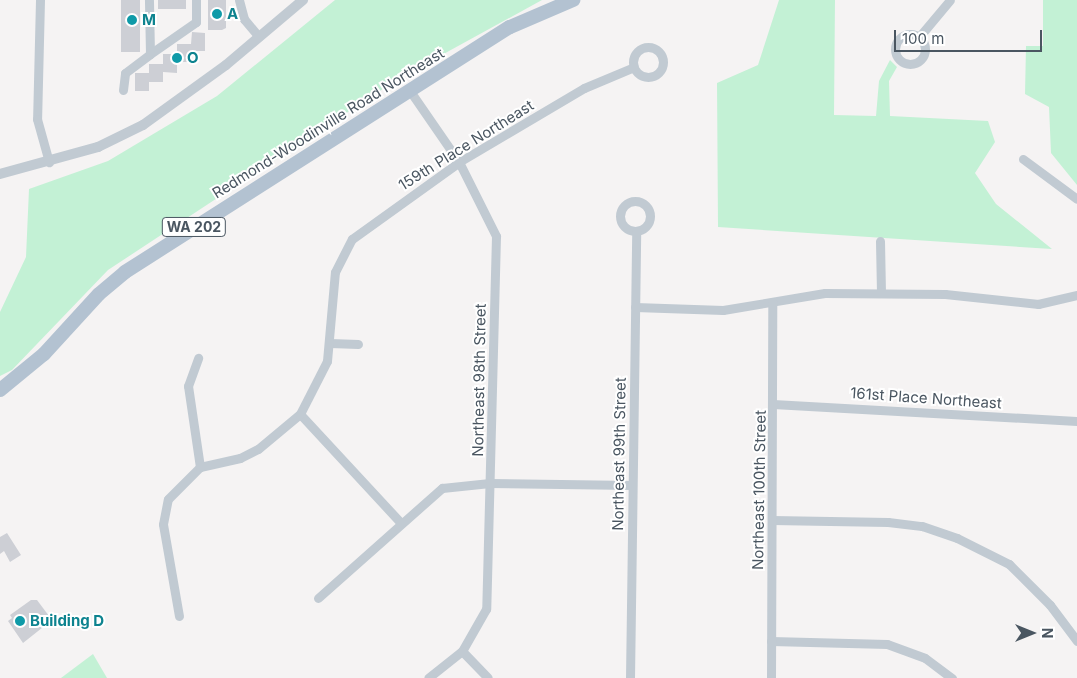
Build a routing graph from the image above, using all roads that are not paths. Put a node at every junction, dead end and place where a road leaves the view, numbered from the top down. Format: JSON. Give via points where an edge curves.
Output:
{"nodes":[{"id":1,"x":40,"y":0,"type":"edge"},
{"id":2,"x":149,"y":0,"type":"edge"},
{"id":3,"x":196,"y":0,"type":"edge"},
{"id":4,"x":239,"y":0,"type":"edge"},
{"id":5,"x":303,"y":0,"type":"edge"},
{"id":6,"x":573,"y":0,"type":"edge"},
{"id":7,"x":950,"y":0,"type":"edge"},
{"id":8,"x":259,"y":37,"type":"junction"},
{"id":9,"x":919,"y":37,"type":"dead end"},
{"id":10,"x":150,"y":54,"type":"junction"},
{"id":11,"x":634,"y":67,"type":"dead end"},
{"id":12,"x":123,"y":90,"type":"dead end"},
{"id":13,"x":410,"y":90,"type":"junction"},
{"id":14,"x":1023,"y":159,"type":"dead end"},
{"id":15,"x":48,"y":162,"type":"junction"},
{"id":16,"x":460,"y":162,"type":"junction"},
{"id":17,"x":0,"y":174,"type":"edge"},
{"id":18,"x":1077,"y":199,"type":"edge"},
{"id":19,"x":636,"y":231,"type":"dead end"},
{"id":20,"x":880,"y":241,"type":"dead end"},
{"id":21,"x":881,"y":292,"type":"junction"},
{"id":22,"x":1077,"y":295,"type":"edge"},
{"id":23,"x":772,"y":302,"type":"junction"},
{"id":24,"x":635,"y":307,"type":"junction"},
{"id":25,"x":330,"y":343,"type":"junction"},
{"id":26,"x":358,"y":344,"type":"dead end"},
{"id":27,"x":198,"y":358,"type":"dead end"},
{"id":28,"x":0,"y":390,"type":"edge"},
{"id":29,"x":773,"y":404,"type":"junction"},
{"id":30,"x":300,"y":414,"type":"junction"},
{"id":31,"x":1077,"y":421,"type":"edge"},
{"id":32,"x":200,"y":467,"type":"junction"},
{"id":33,"x":490,"y":484,"type":"junction"},
{"id":34,"x":632,"y":486,"type":"junction"},
{"id":35,"x":772,"y":520,"type":"junction"},
{"id":36,"x":400,"y":522,"type":"junction"},
{"id":37,"x":318,"y":598,"type":"dead end"},
{"id":38,"x":178,"y":616,"type":"dead end"},
{"id":39,"x":771,"y":641,"type":"junction"},
{"id":40,"x":1077,"y":641,"type":"edge"},
{"id":41,"x":462,"y":651,"type":"junction"},
{"id":42,"x":428,"y":678,"type":"edge"},
{"id":43,"x":488,"y":678,"type":"edge"},
{"id":44,"x":630,"y":678,"type":"edge"},
{"id":45,"x":771,"y":678,"type":"edge"},
{"id":46,"x":952,"y":678,"type":"edge"}],
"edges":[{"from":1,"to":15,"type":"street","via":[[37,119]]},
{"from":2,"to":10,"type":"street"},
{"from":3,"to":10,"type":"street","via":[[196,22]]},
{"from":4,"to":8,"type":"street","via":[[244,19]]},
{"from":5,"to":8,"type":"street"},
{"from":6,"to":13,"type":"main road","name":"Redmond-Woodinville Road Northeast","number":"WA 202","via":[[510,27]]},
{"from":7,"to":9,"type":"street"},
{"from":8,"to":15,"type":"street","via":[[174,105],[143,125],[98,147]]},
{"from":10,"to":12,"type":"street","via":[[125,73]]},
{"from":11,"to":16,"type":"street","name":"159th Place Northeast","via":[[600,80]]},
{"from":13,"to":16,"type":"street","name":"Northeast 98th Street"},
{"from":13,"to":28,"type":"main road","name":"Redmond-Woodinville Road Northeast","number":"WA 202","via":[[125,272],[99,294],[44,354]]},
{"from":14,"to":18,"type":"street"},
{"from":15,"to":17,"type":"street"},
{"from":16,"to":25,"type":"street","name":"159th Place Northeast","via":[[369,223],[352,239],[335,272]]},
{"from":16,"to":33,"type":"street","name":"Northeast 98th Street","via":[[496,236]]},
{"from":19,"to":24,"type":"street","name":"Northeast 99th Street"},
{"from":20,"to":21,"type":"street"},
{"from":21,"to":22,"type":"street","via":[[1038,304]]},
{"from":21,"to":23,"type":"street","via":[[824,293]]},
{"from":23,"to":24,"type":"street","via":[[723,310]]},
{"from":23,"to":29,"type":"street","name":"Northeast 100th Street"},
{"from":24,"to":34,"type":"street","name":"Northeast 99th Street"},
{"from":25,"to":26,"type":"street"},
{"from":25,"to":30,"type":"street","via":[[321,379]]},
{"from":27,"to":32,"type":"street","via":[[188,386]]},
{"from":29,"to":31,"type":"street","name":"161st Place Northeast"},
{"from":29,"to":35,"type":"street","name":"Northeast 100th Street"},
{"from":30,"to":32,"type":"street","via":[[258,449],[240,458]]},
{"from":30,"to":36,"type":"street"},
{"from":32,"to":38,"type":"street","via":[[168,499],[163,524]]},
{"from":33,"to":34,"type":"street"},
{"from":33,"to":36,"type":"street","via":[[442,488]]},
{"from":33,"to":41,"type":"street","name":"Northeast 98th Street","via":[[486,609]]},
{"from":34,"to":44,"type":"street","name":"Northeast 99th Street"},
{"from":35,"to":39,"type":"street","name":"Northeast 100th Street"},
{"from":35,"to":40,"type":"street","via":[[888,522],[922,526],[957,538],[1009,564],[1050,606]]},
{"from":36,"to":37,"type":"street"},
{"from":39,"to":45,"type":"street","name":"Northeast 100th Street"},
{"from":39,"to":46,"type":"street","via":[[887,644],[925,658]]},
{"from":41,"to":42,"type":"street"},
{"from":41,"to":43,"type":"street"}]}
